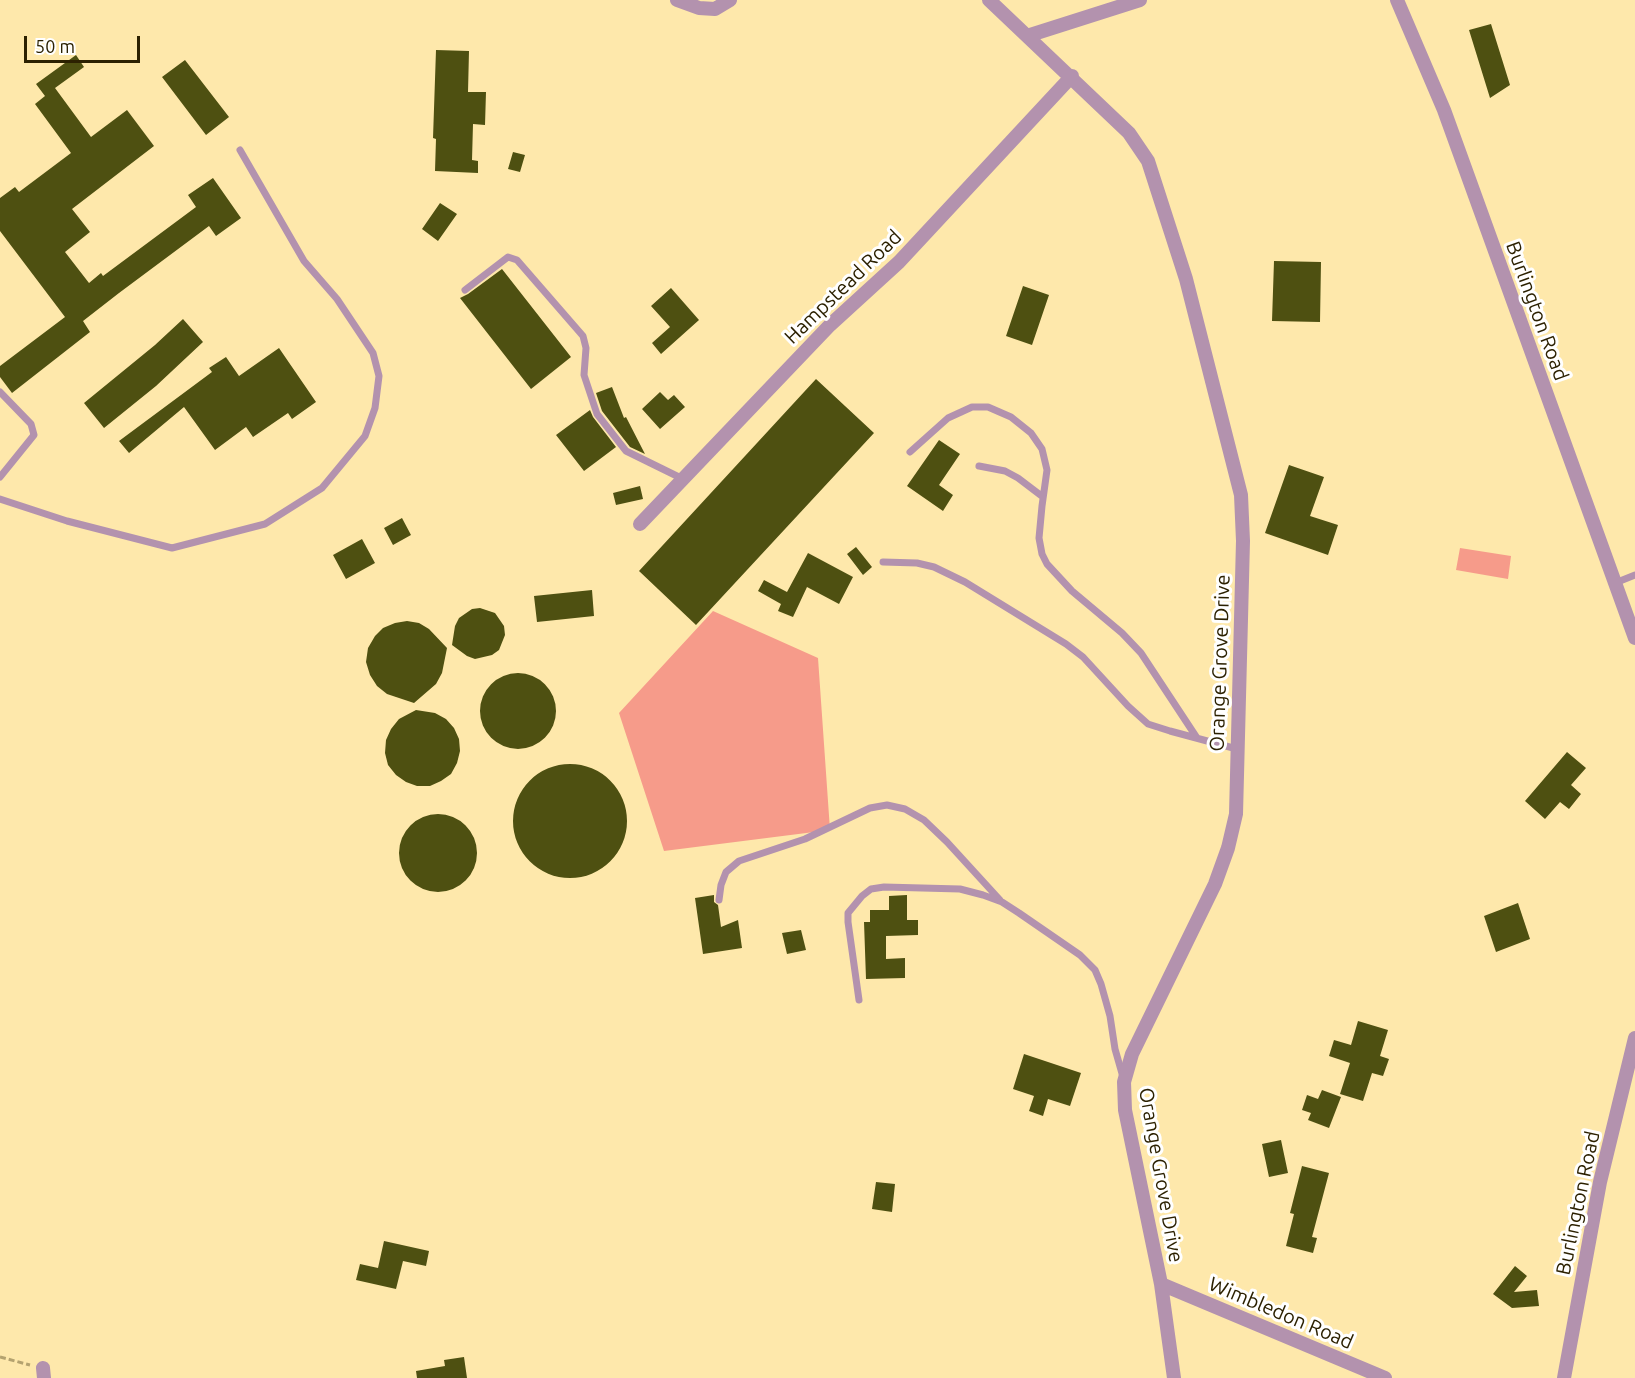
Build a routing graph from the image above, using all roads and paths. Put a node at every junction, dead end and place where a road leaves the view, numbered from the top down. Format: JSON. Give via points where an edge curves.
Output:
{"nodes":[{"id":1,"x":677,"y":0,"type":"edge"},
{"id":2,"x":730,"y":0,"type":"edge"},
{"id":3,"x":989,"y":0,"type":"edge"},
{"id":4,"x":1140,"y":0,"type":"edge"},
{"id":5,"x":1397,"y":0,"type":"edge"},
{"id":6,"x":1027,"y":36,"type":"junction"},
{"id":7,"x":1072,"y":76,"type":"junction"},
{"id":8,"x":240,"y":150,"type":"dead end"},
{"id":9,"x":465,"y":290,"type":"dead end"},
{"id":10,"x":0,"y":392,"type":"edge"},
{"id":11,"x":910,"y":452,"type":"dead end"},
{"id":12,"x":979,"y":466,"type":"dead end"},
{"id":13,"x":0,"y":477,"type":"edge"},
{"id":14,"x":683,"y":478,"type":"junction"},
{"id":15,"x":1043,"y":497,"type":"junction"},
{"id":16,"x":0,"y":499,"type":"edge"},
{"id":17,"x":640,"y":524,"type":"dead end"},
{"id":18,"x":883,"y":562,"type":"dead end"},
{"id":19,"x":1635,"y":575,"type":"edge"},
{"id":20,"x":1615,"y":583,"type":"junction"},
{"id":21,"x":1635,"y":638,"type":"edge"},
{"id":22,"x":1197,"y":738,"type":"junction"},
{"id":23,"x":1237,"y":748,"type":"junction"},
{"id":24,"x":719,"y":900,"type":"dead end"},
{"id":25,"x":1002,"y":902,"type":"junction"},
{"id":26,"x":860,"y":1000,"type":"dead end"},
{"id":27,"x":1635,"y":1038,"type":"edge"},
{"id":28,"x":1124,"y":1082,"type":"junction"},
{"id":29,"x":1161,"y":1284,"type":"junction"},
{"id":30,"x":0,"y":1357,"type":"edge"},
{"id":31,"x":44,"y":1373,"type":"edge"},
{"id":32,"x":1174,"y":1378,"type":"edge"},
{"id":33,"x":1385,"y":1378,"type":"edge"},
{"id":34,"x":1564,"y":1378,"type":"edge"}],
"edges":[{"from":1,"to":2,"type":"street","via":[[715,9]]},
{"from":3,"to":6,"type":"street","name":"Orange Grove Drive"},
{"from":4,"to":6,"type":"street"},
{"from":5,"to":20,"type":"street","name":"Burlington Road","via":[[1444,110]]},
{"from":6,"to":7,"type":"street","name":"Orange Grove Drive"},
{"from":7,"to":14,"type":"street","name":"Hampstead Road","via":[[899,262],[831,325]]},
{"from":7,"to":23,"type":"street","name":"Orange Grove Drive","via":[[1129,133],[1148,161],[1186,279],[1233,462],[1241,495],[1243,541]]},
{"from":8,"to":16,"type":"lane","via":[[304,261],[373,353],[379,376],[375,408],[365,436],[322,488],[265,524],[172,548]]},
{"from":9,"to":14,"type":"lane","via":[[508,257],[517,260],[583,336],[584,375],[597,414],[626,451]]},
{"from":10,"to":13,"type":"lane","via":[[34,430],[32,440]]},
{"from":11,"to":15,"type":"lane","via":[[948,418],[972,407],[988,407],[1011,417],[1031,433],[1042,449],[1047,470]]},
{"from":12,"to":15,"type":"lane","via":[[1005,471]]},
{"from":14,"to":17,"type":"street","name":"Hampstead Road"},
{"from":15,"to":22,"type":"lane","via":[[1039,538],[1047,564],[1141,652]]},
{"from":18,"to":22,"type":"lane","via":[[934,567],[965,582],[1083,657],[1148,723]]},
{"from":19,"to":20,"type":"lane"},
{"from":20,"to":21,"type":"street","name":"Burlington Road"},
{"from":22,"to":23,"type":"lane"},
{"from":23,"to":28,"type":"street","name":"Orange Grove Drive","via":[[1236,813],[1228,848],[1215,884],[1132,1054]]},
{"from":24,"to":25,"type":"lane","via":[[726,873],[739,861],[805,839],[870,808],[887,805],[905,809],[924,820]]},
{"from":25,"to":26,"type":"lane","via":[[960,889],[871,889],[848,913]]},
{"from":25,"to":28,"type":"lane","via":[[1080,955],[1095,970]]},
{"from":27,"to":34,"type":"street","name":"Burlington Road","via":[[1600,1182]]},
{"from":28,"to":29,"type":"street","name":"Orange Grove Drive","via":[[1125,1110]]},
{"from":29,"to":32,"type":"street","name":"Orange Grove Drive"},
{"from":29,"to":33,"type":"street","name":"Wimbledon Road"},
{"from":30,"to":31,"type":"path"}]}
